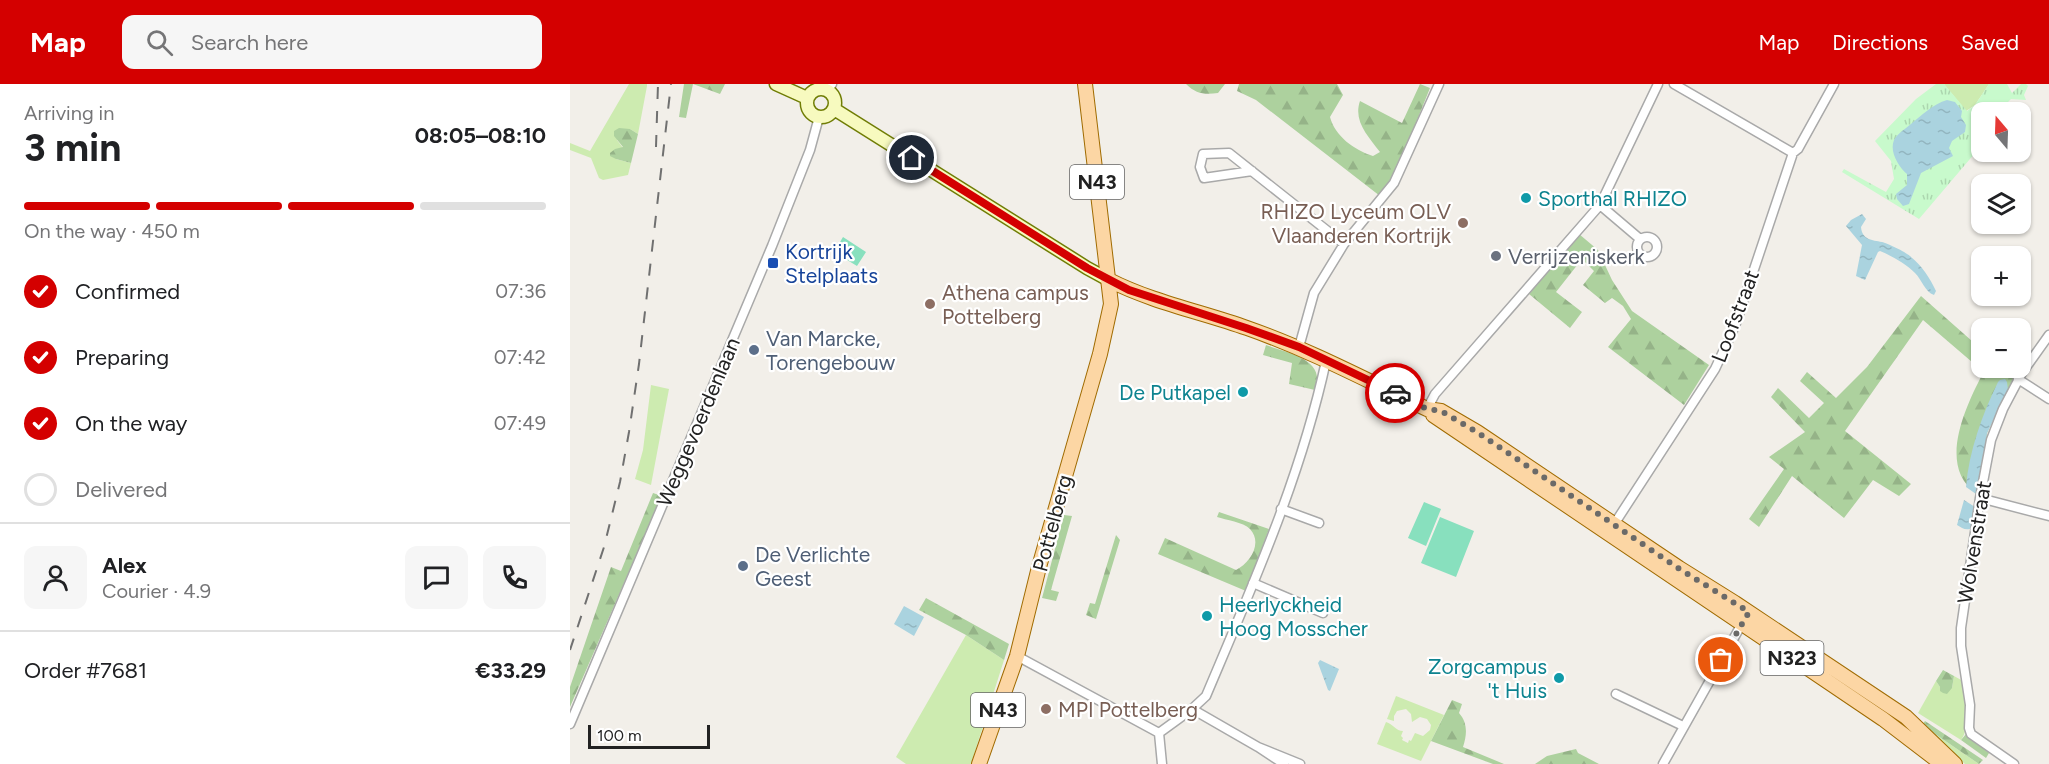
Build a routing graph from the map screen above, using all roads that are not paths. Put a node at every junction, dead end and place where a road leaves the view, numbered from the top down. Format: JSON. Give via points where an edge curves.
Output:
{"nodes":[{"id":1,"x":776,"y":84,"type":"edge"},
{"id":2,"x":1085,"y":84,"type":"edge"},
{"id":3,"x":1439,"y":84,"type":"edge"},
{"id":4,"x":1658,"y":84,"type":"edge"},
{"id":5,"x":1674,"y":84,"type":"edge"},
{"id":6,"x":1833,"y":84,"type":"edge"},
{"id":7,"x":830,"y":87,"type":"edge"},
{"id":8,"x":807,"y":98,"type":"junction"},
{"id":9,"x":834,"y":109,"type":"junction"},
{"id":10,"x":819,"y":117,"type":"junction"},
{"id":11,"x":1793,"y":153,"type":"junction"},
{"id":12,"x":1252,"y":171,"type":"junction"},
{"id":13,"x":1600,"y":205,"type":"junction"},
{"id":14,"x":1640,"y":239,"type":"dead end"},
{"id":15,"x":1344,"y":244,"type":"junction"},
{"id":16,"x":1109,"y":280,"type":"junction"},
{"id":17,"x":2049,"y":334,"type":"edge"},
{"id":18,"x":1299,"y":347,"type":"junction"},
{"id":19,"x":1326,"y":361,"type":"junction"},
{"id":20,"x":2018,"y":379,"type":"junction"},
{"id":21,"x":2049,"y":399,"type":"edge"},
{"id":22,"x":1427,"y":409,"type":"junction"},
{"id":23,"x":1980,"y":498,"type":"junction"},
{"id":24,"x":1281,"y":509,"type":"junction"},
{"id":25,"x":2049,"y":516,"type":"edge"},
{"id":26,"x":1319,"y":523,"type":"dead end"},
{"id":27,"x":1611,"y":528,"type":"junction"},
{"id":28,"x":1253,"y":583,"type":"junction"},
{"id":29,"x":1323,"y":613,"type":"dead end"},
{"id":30,"x":1746,"y":618,"type":"junction"},
{"id":31,"x":1017,"y":656,"type":"junction"},
{"id":32,"x":1616,"y":694,"type":"dead end"},
{"id":33,"x":1192,"y":709,"type":"junction"},
{"id":34,"x":570,"y":724,"type":"edge"},
{"id":35,"x":1683,"y":726,"type":"junction"},
{"id":36,"x":1159,"y":733,"type":"junction"},
{"id":37,"x":1258,"y":747,"type":"junction"},
{"id":38,"x":979,"y":764,"type":"edge"},
{"id":39,"x":1162,"y":764,"type":"edge"},
{"id":40,"x":1284,"y":764,"type":"edge"},
{"id":41,"x":1300,"y":764,"type":"edge"},
{"id":42,"x":1663,"y":764,"type":"edge"},
{"id":43,"x":1942,"y":764,"type":"edge"},
{"id":44,"x":1955,"y":764,"type":"edge"},
{"id":45,"x":2014,"y":764,"type":"edge"}],
"edges":[{"from":1,"to":8,"type":"street"},
{"from":2,"to":16,"type":"main road","number":"N43"},
{"from":3,"to":15,"type":"street","via":[[1394,183]]},
{"from":4,"to":13,"type":"street"},
{"from":5,"to":11,"type":"street"},
{"from":6,"to":11,"type":"street","name":"Loofstraat"},
{"from":7,"to":8,"type":"street","via":[[816,89]]},
{"from":7,"to":9,"type":"street"},
{"from":8,"to":10,"type":"street","via":[[808,111]]},
{"from":9,"to":10,"type":"street"},
{"from":9,"to":16,"type":"street"},
{"from":10,"to":34,"type":"street","name":"Weggevoerdenlaan","via":[[772,246]]},
{"from":11,"to":27,"type":"street","name":"Loofstraat","via":[[1734,326],[1715,369]]},
{"from":12,"to":12,"type":"street","via":[[1229,153],[1203,154],[1200,167],[1204,178]]},
{"from":12,"to":15,"type":"street"},
{"from":13,"to":14,"type":"street"},
{"from":13,"to":22,"type":"street","via":[[1435,394]]},
{"from":15,"to":18,"type":"street","via":[[1314,293]]},
{"from":16,"to":18,"type":"main road","number":"N323"},
{"from":16,"to":31,"type":"main road","name":"Pottelberg","number":"N43","via":[[1111,304],[1100,354]]},
{"from":17,"to":20,"type":"street","name":"Wolvenstraat"},
{"from":18,"to":19,"type":"main road","number":"N323"},
{"from":19,"to":22,"type":"main road","number":"N323"},
{"from":19,"to":24,"type":"street","via":[[1295,474]]},
{"from":20,"to":21,"type":"street"},
{"from":20,"to":23,"type":"street","name":"Wolvenstraat","via":[[1991,440]]},
{"from":22,"to":27,"type":"main road","number":"N323","via":[[1441,411],[1477,432]]},
{"from":23,"to":25,"type":"street"},
{"from":23,"to":45,"type":"street","name":"Wolvenstraat","via":[[1962,611],[1961,646],[1969,694],[1969,728],[1971,734]]},
{"from":24,"to":26,"type":"street"},
{"from":24,"to":28,"type":"street"},
{"from":27,"to":30,"type":"main road","number":"N323","via":[[1698,581]]},
{"from":28,"to":29,"type":"street"},
{"from":28,"to":33,"type":"street","via":[[1206,696]]},
{"from":30,"to":35,"type":"street"},
{"from":30,"to":43,"type":"main road","number":"N323"},
{"from":30,"to":44,"type":"main road","number":"N323","via":[[1906,717]]},
{"from":31,"to":36,"type":"street"},
{"from":31,"to":38,"type":"main road","name":"Pottelberg","number":"N43"},
{"from":32,"to":35,"type":"street"},
{"from":33,"to":36,"type":"street"},
{"from":33,"to":37,"type":"street"},
{"from":35,"to":42,"type":"street"},
{"from":36,"to":39,"type":"street"},
{"from":37,"to":40,"type":"street"},
{"from":37,"to":41,"type":"street"}]}
